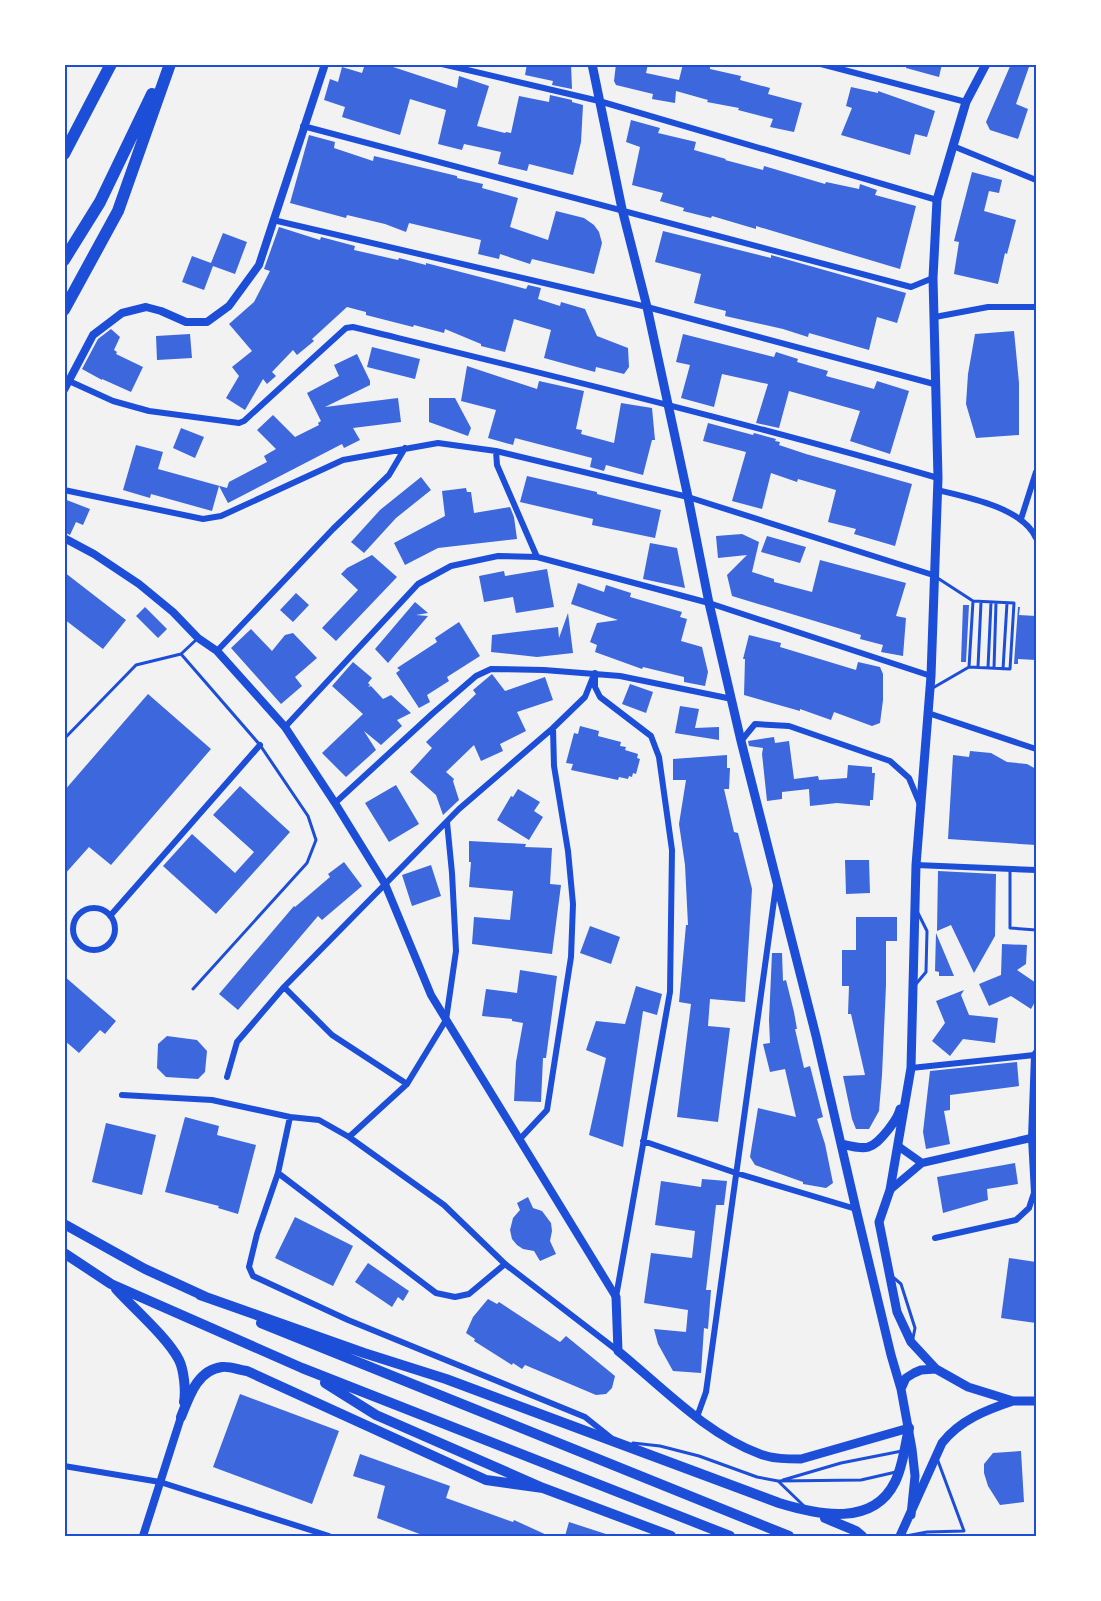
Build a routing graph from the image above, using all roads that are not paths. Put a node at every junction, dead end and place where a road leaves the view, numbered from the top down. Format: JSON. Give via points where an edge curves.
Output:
{"nodes":[{"id":1,"x":111,"y":64,"type":"edge"},
{"id":2,"x":168,"y":64,"type":"edge"},
{"id":3,"x":325,"y":64,"type":"edge"},
{"id":4,"x":442,"y":64,"type":"edge"},
{"id":5,"x":592,"y":64,"type":"edge"},
{"id":6,"x":821,"y":64,"type":"edge"},
{"id":7,"x":986,"y":64,"type":"edge"},
{"id":8,"x":599,"y":101,"type":"junction"},
{"id":9,"x":966,"y":102,"type":"junction"},
{"id":10,"x":303,"y":126,"type":"junction"},
{"id":11,"x":953,"y":146,"type":"junction"},
{"id":12,"x":64,"y":154,"type":"edge"},
{"id":13,"x":1036,"y":180,"type":"edge"},
{"id":14,"x":937,"y":200,"type":"junction"},
{"id":15,"x":622,"y":209,"type":"junction"},
{"id":16,"x":273,"y":220,"type":"junction"},
{"id":17,"x":64,"y":260,"type":"edge"},
{"id":18,"x":933,"y":278,"type":"junction"},
{"id":19,"x":646,"y":307,"type":"junction"},
{"id":20,"x":1036,"y":307,"type":"edge"},
{"id":21,"x":64,"y":310,"type":"edge"},
{"id":22,"x":935,"y":317,"type":"junction"},
{"id":23,"x":69,"y":381,"type":"junction"},
{"id":24,"x":934,"y":384,"type":"junction"},
{"id":25,"x":64,"y":390,"type":"edge"},
{"id":26,"x":667,"y":403,"type":"junction"},
{"id":27,"x":405,"y":448,"type":"junction"},
{"id":28,"x":496,"y":451,"type":"junction"},
{"id":29,"x":1036,"y":472,"type":"edge"},
{"id":30,"x":938,"y":478,"type":"junction"},
{"id":31,"x":64,"y":490,"type":"edge"},
{"id":32,"x":937,"y":490,"type":"junction"},
{"id":33,"x":688,"y":496,"type":"junction"},
{"id":34,"x":1021,"y":519,"type":"junction"},
{"id":35,"x":1035,"y":530,"type":"edge"},
{"id":36,"x":64,"y":538,"type":"edge"},
{"id":37,"x":1036,"y":538,"type":"edge"},
{"id":38,"x":537,"y":557,"type":"junction"},
{"id":39,"x":933,"y":575,"type":"junction"},
{"id":40,"x":973,"y":601,"type":"junction"},
{"id":41,"x":981,"y":602,"type":"junction"},
{"id":42,"x":991,"y":602,"type":"junction"},
{"id":43,"x":709,"y":603,"type":"junction"},
{"id":44,"x":996,"y":603,"type":"junction"},
{"id":45,"x":1007,"y":603,"type":"junction"},
{"id":46,"x":198,"y":638,"type":"junction"},
{"id":47,"x":217,"y":651,"type":"junction"},
{"id":48,"x":181,"y":654,"type":"junction"},
{"id":49,"x":969,"y":667,"type":"junction"},
{"id":50,"x":978,"y":668,"type":"junction"},
{"id":51,"x":988,"y":668,"type":"junction"},
{"id":52,"x":994,"y":668,"type":"junction"},
{"id":53,"x":1003,"y":669,"type":"junction"},
{"id":54,"x":595,"y":673,"type":"junction"},
{"id":55,"x":931,"y":676,"type":"junction"},
{"id":56,"x":930,"y":690,"type":"junction"},
{"id":57,"x":732,"y":699,"type":"junction"},
{"id":58,"x":928,"y":713,"type":"junction"},
{"id":59,"x":285,"y":728,"type":"junction"},
{"id":60,"x":553,"y":728,"type":"junction"},
{"id":61,"x":64,"y":739,"type":"edge"},
{"id":62,"x":741,"y":741,"type":"junction"},
{"id":63,"x":260,"y":745,"type":"junction"},
{"id":64,"x":1036,"y":749,"type":"edge"},
{"id":65,"x":335,"y":803,"type":"junction"},
{"id":66,"x":921,"y":806,"type":"junction"},
{"id":67,"x":447,"y":822,"type":"junction"},
{"id":68,"x":916,"y":864,"type":"junction"},
{"id":69,"x":1010,"y":869,"type":"junction"},
{"id":70,"x":1036,"y":870,"type":"edge"},
{"id":71,"x":385,"y":884,"type":"junction"},
{"id":72,"x":776,"y":885,"type":"junction"},
{"id":73,"x":110,"y":916,"type":"junction"},
{"id":74,"x":1036,"y":930,"type":"edge"},
{"id":75,"x":284,"y":987,"type":"junction"},
{"id":76,"x":193,"y":989,"type":"dead end"},
{"id":77,"x":446,"y":1020,"type":"junction"},
{"id":78,"x":1035,"y":1053,"type":"edge"},
{"id":79,"x":911,"y":1068,"type":"junction"},
{"id":80,"x":227,"y":1077,"type":"dead end"},
{"id":81,"x":910,"y":1078,"type":"junction"},
{"id":82,"x":407,"y":1084,"type":"junction"},
{"id":83,"x":122,"y":1095,"type":"dead end"},
{"id":84,"x":290,"y":1117,"type":"junction"},
{"id":85,"x":350,"y":1137,"type":"junction"},
{"id":86,"x":1034,"y":1139,"type":"edge"},
{"id":87,"x":519,"y":1140,"type":"junction"},
{"id":88,"x":643,"y":1141,"type":"junction"},
{"id":89,"x":842,"y":1144,"type":"junction"},
{"id":90,"x":898,"y":1146,"type":"junction"},
{"id":91,"x":922,"y":1163,"type":"junction"},
{"id":92,"x":278,"y":1173,"type":"junction"},
{"id":93,"x":736,"y":1173,"type":"junction"},
{"id":94,"x":890,"y":1190,"type":"junction"},
{"id":95,"x":1035,"y":1193,"type":"edge"},
{"id":96,"x":856,"y":1209,"type":"junction"},
{"id":97,"x":64,"y":1224,"type":"edge"},
{"id":98,"x":935,"y":1238,"type":"dead end"},
{"id":99,"x":64,"y":1253,"type":"edge"},
{"id":100,"x":505,"y":1264,"type":"junction"},
{"id":101,"x":111,"y":1284,"type":"junction"},
{"id":102,"x":200,"y":1294,"type":"junction"},
{"id":103,"x":616,"y":1297,"type":"junction"},
{"id":104,"x":618,"y":1351,"type":"junction"},
{"id":105,"x":302,"y":1368,"type":"junction"},
{"id":106,"x":936,"y":1370,"type":"junction"},
{"id":107,"x":901,"y":1389,"type":"junction"},
{"id":108,"x":1013,"y":1401,"type":"junction"},
{"id":109,"x":1036,"y":1401,"type":"edge"},
{"id":110,"x":181,"y":1417,"type":"junction"},
{"id":111,"x":697,"y":1417,"type":"junction"},
{"id":112,"x":909,"y":1428,"type":"junction"},
{"id":113,"x":616,"y":1442,"type":"junction"},
{"id":114,"x":904,"y":1450,"type":"junction"},
{"id":115,"x":936,"y":1456,"type":"junction"},
{"id":116,"x":64,"y":1466,"type":"edge"},
{"id":117,"x":900,"y":1471,"type":"junction"},
{"id":118,"x":160,"y":1482,"type":"junction"},
{"id":119,"x":778,"y":1482,"type":"junction"},
{"id":120,"x":543,"y":1488,"type":"junction"},
{"id":121,"x":812,"y":1513,"type":"junction"},
{"id":122,"x":911,"y":1515,"type":"junction"},
{"id":123,"x":143,"y":1536,"type":"edge"},
{"id":124,"x":329,"y":1536,"type":"edge"},
{"id":125,"x":671,"y":1536,"type":"edge"},
{"id":126,"x":730,"y":1536,"type":"edge"},
{"id":127,"x":789,"y":1536,"type":"edge"},
{"id":128,"x":862,"y":1536,"type":"edge"},
{"id":129,"x":900,"y":1536,"type":"edge"},
{"id":130,"x":906,"y":1536,"type":"edge"}],
"edges":[{"from":1,"to":12,"type":"highway"},
{"from":2,"to":17,"type":"highway","via":[[100,202]]},
{"from":2,"to":21,"type":"highway","via":[[118,211]]},
{"from":3,"to":10,"type":"street"},
{"from":4,"to":8,"type":"street"},
{"from":5,"to":8,"type":"main road"},
{"from":6,"to":9,"type":"street"},
{"from":7,"to":9,"type":"main road"},
{"from":8,"to":14,"type":"street"},
{"from":8,"to":15,"type":"main road"},
{"from":9,"to":11,"type":"main road"},
{"from":10,"to":15,"type":"street"},
{"from":10,"to":16,"type":"street"},
{"from":11,"to":13,"type":"street"},
{"from":11,"to":14,"type":"main road"},
{"from":14,"to":18,"type":"main road"},
{"from":15,"to":18,"type":"street","via":[[911,287]]},
{"from":15,"to":19,"type":"main road"},
{"from":16,"to":19,"type":"street"},
{"from":16,"to":23,"type":"street","via":[[260,265],[229,306],[207,322],[186,322],[146,307],[122,313],[93,335]]},
{"from":18,"to":22,"type":"main road"},
{"from":19,"to":24,"type":"street"},
{"from":19,"to":26,"type":"main road"},
{"from":20,"to":22,"type":"street","via":[[988,307]]},
{"from":22,"to":24,"type":"main road"},
{"from":23,"to":25,"type":"street"},
{"from":23,"to":26,"type":"street","via":[[113,401],[149,411],[238,423],[346,328],[353,327]]},
{"from":24,"to":30,"type":"main road"},
{"from":26,"to":30,"type":"street"},
{"from":26,"to":33,"type":"main road"},
{"from":27,"to":28,"type":"street","via":[[438,443]]},
{"from":27,"to":31,"type":"street","via":[[343,459],[221,516],[203,519]]},
{"from":27,"to":47,"type":"street","via":[[389,475]]},
{"from":28,"to":33,"type":"street"},
{"from":28,"to":38,"type":"street","via":[[497,465]]},
{"from":29,"to":34,"type":"street"},
{"from":30,"to":32,"type":"main road"},
{"from":32,"to":34,"type":"street","via":[[995,506]]},
{"from":32,"to":39,"type":"main road"},
{"from":33,"to":39,"type":"street"},
{"from":33,"to":43,"type":"main road"},
{"from":34,"to":35,"type":"street"},
{"from":35,"to":37,"type":"street"},
{"from":36,"to":46,"type":"street","via":[[139,584]]},
{"from":38,"to":43,"type":"street"},
{"from":38,"to":59,"type":"street","via":[[498,556],[451,566],[418,584]]},
{"from":39,"to":40,"type":"lane"},
{"from":39,"to":55,"type":"main road"},
{"from":40,"to":41,"type":"lane"},
{"from":40,"to":49,"type":"lane"},
{"from":41,"to":42,"type":"lane"},
{"from":41,"to":50,"type":"lane"},
{"from":42,"to":44,"type":"lane"},
{"from":42,"to":51,"type":"lane"},
{"from":43,"to":55,"type":"street"},
{"from":43,"to":57,"type":"main road"},
{"from":44,"to":45,"type":"lane"},
{"from":44,"to":52,"type":"lane"},
{"from":45,"to":53,"type":"lane"},
{"from":45,"to":53,"type":"lane","via":[[1014,603],[1010,669]]},
{"from":46,"to":47,"type":"street"},
{"from":46,"to":48,"type":"lane"},
{"from":47,"to":59,"type":"street"},
{"from":48,"to":61,"type":"lane","via":[[136,665]]},
{"from":48,"to":63,"type":"lane"},
{"from":49,"to":50,"type":"lane"},
{"from":49,"to":56,"type":"lane"},
{"from":50,"to":51,"type":"lane"},
{"from":51,"to":52,"type":"lane"},
{"from":52,"to":53,"type":"lane"},
{"from":54,"to":57,"type":"street"},
{"from":54,"to":60,"type":"street","via":[[585,697]]},
{"from":54,"to":65,"type":"street","via":[[491,669],[476,676]]},
{"from":54,"to":88,"type":"street","via":[[600,697],[651,736],[659,757],[672,850],[669,992]]},
{"from":55,"to":56,"type":"main road"},
{"from":56,"to":58,"type":"main road"},
{"from":57,"to":62,"type":"main road"},
{"from":58,"to":64,"type":"street"},
{"from":58,"to":66,"type":"main road"},
{"from":59,"to":65,"type":"street"},
{"from":60,"to":67,"type":"street"},
{"from":60,"to":87,"type":"street","via":[[554,766],[573,904],[571,957],[547,1110]]},
{"from":62,"to":66,"type":"street","via":[[755,724],[789,726],[890,761],[909,778]]},
{"from":62,"to":72,"type":"main road"},
{"from":63,"to":73,"type":"street"},
{"from":63,"to":76,"type":"lane","via":[[308,816],[316,840],[307,863]]},
{"from":65,"to":71,"type":"street"},
{"from":66,"to":68,"type":"main road"},
{"from":67,"to":71,"type":"street"},
{"from":67,"to":77,"type":"street","via":[[456,951]]},
{"from":68,"to":69,"type":"street"},
{"from":68,"to":79,"type":"main road"},
{"from":69,"to":70,"type":"street"},
{"from":69,"to":74,"type":"lane","via":[[1010,928]]},
{"from":71,"to":75,"type":"street"},
{"from":71,"to":77,"type":"street","via":[[431,995]]},
{"from":72,"to":89,"type":"main road"},
{"from":72,"to":93,"type":"street"},
{"from":73,"to":73,"type":"street","via":[[96,908],[82,912],[73,930],[78,942],[90,950],[109,944],[115,932]]},
{"from":75,"to":80,"type":"street","via":[[237,1042]]},
{"from":75,"to":82,"type":"street","via":[[332,1035]]},
{"from":77,"to":82,"type":"street"},
{"from":77,"to":87,"type":"street"},
{"from":78,"to":79,"type":"street"},
{"from":78,"to":86,"type":"street"},
{"from":79,"to":81,"type":"main road"},
{"from":81,"to":89,"type":"main road","via":[[898,1116],[876,1145],[862,1148]]},
{"from":81,"to":90,"type":"main road"},
{"from":82,"to":85,"type":"street"},
{"from":83,"to":84,"type":"street","via":[[212,1100]]},
{"from":84,"to":85,"type":"street","via":[[319,1120]]},
{"from":84,"to":92,"type":"street"},
{"from":85,"to":100,"type":"street","via":[[444,1205]]},
{"from":86,"to":91,"type":"street"},
{"from":86,"to":95,"type":"street"},
{"from":87,"to":103,"type":"street"},
{"from":88,"to":93,"type":"street"},
{"from":88,"to":103,"type":"street"},
{"from":89,"to":96,"type":"main road"},
{"from":90,"to":91,"type":"street"},
{"from":90,"to":94,"type":"main road"},
{"from":91,"to":94,"type":"street"},
{"from":92,"to":100,"type":"street","via":[[436,1293],[455,1297],[469,1294]]},
{"from":92,"to":113,"type":"street","via":[[257,1234],[249,1267],[253,1276],[348,1320],[585,1418]]},
{"from":93,"to":96,"type":"street"},
{"from":93,"to":111,"type":"street","via":[[706,1392]]},
{"from":94,"to":106,"type":"main road","via":[[879,1222],[897,1312],[912,1342]]},
{"from":95,"to":98,"type":"street","via":[[1029,1208],[1016,1220]]},
{"from":96,"to":107,"type":"main road"},
{"from":97,"to":102,"type":"highway"},
{"from":99,"to":101,"type":"highway"},
{"from":100,"to":104,"type":"street"},
{"from":101,"to":105,"type":"highway"},
{"from":101,"to":110,"type":"highway","via":[[180,1361],[185,1394]]},
{"from":102,"to":113,"type":"highway","via":[[446,1378]]},
{"from":102,"to":127,"type":"highway","via":[[269,1326]]},
{"from":103,"to":104,"type":"main road"},
{"from":104,"to":111,"type":"main road"},
{"from":105,"to":120,"type":"highway","via":[[376,1415]]},
{"from":105,"to":126,"type":"highway"},
{"from":106,"to":107,"type":"main road","via":[[914,1372]]},
{"from":106,"to":108,"type":"main road","via":[[968,1387]]},
{"from":107,"to":112,"type":"main road"},
{"from":108,"to":109,"type":"main road"},
{"from":108,"to":115,"type":"main road","via":[[962,1423],[951,1431]]},
{"from":110,"to":118,"type":"street"},
{"from":110,"to":120,"type":"highway","via":[[190,1392],[202,1376],[222,1367],[247,1371],[486,1480]]},
{"from":111,"to":112,"type":"main road","via":[[761,1454],[784,1459],[801,1459]]},
{"from":112,"to":114,"type":"highway"},
{"from":112,"to":122,"type":"main road","via":[[915,1476]]},
{"from":113,"to":119,"type":"lane","via":[[660,1446]]},
{"from":113,"to":121,"type":"highway"},
{"from":114,"to":117,"type":"highway"},
{"from":114,"to":119,"type":"lane"},
{"from":115,"to":122,"type":"main road"},
{"from":115,"to":130,"type":"lane","via":[[964,1531]]},
{"from":116,"to":118,"type":"street"},
{"from":117,"to":119,"type":"lane","via":[[861,1480]]},
{"from":117,"to":121,"type":"highway","via":[[890,1492],[871,1507],[847,1514]]},
{"from":118,"to":123,"type":"street"},
{"from":118,"to":124,"type":"street"},
{"from":119,"to":121,"type":"lane"},
{"from":120,"to":125,"type":"highway"},
{"from":121,"to":128,"type":"highway"},
{"from":122,"to":129,"type":"main road"}]}
